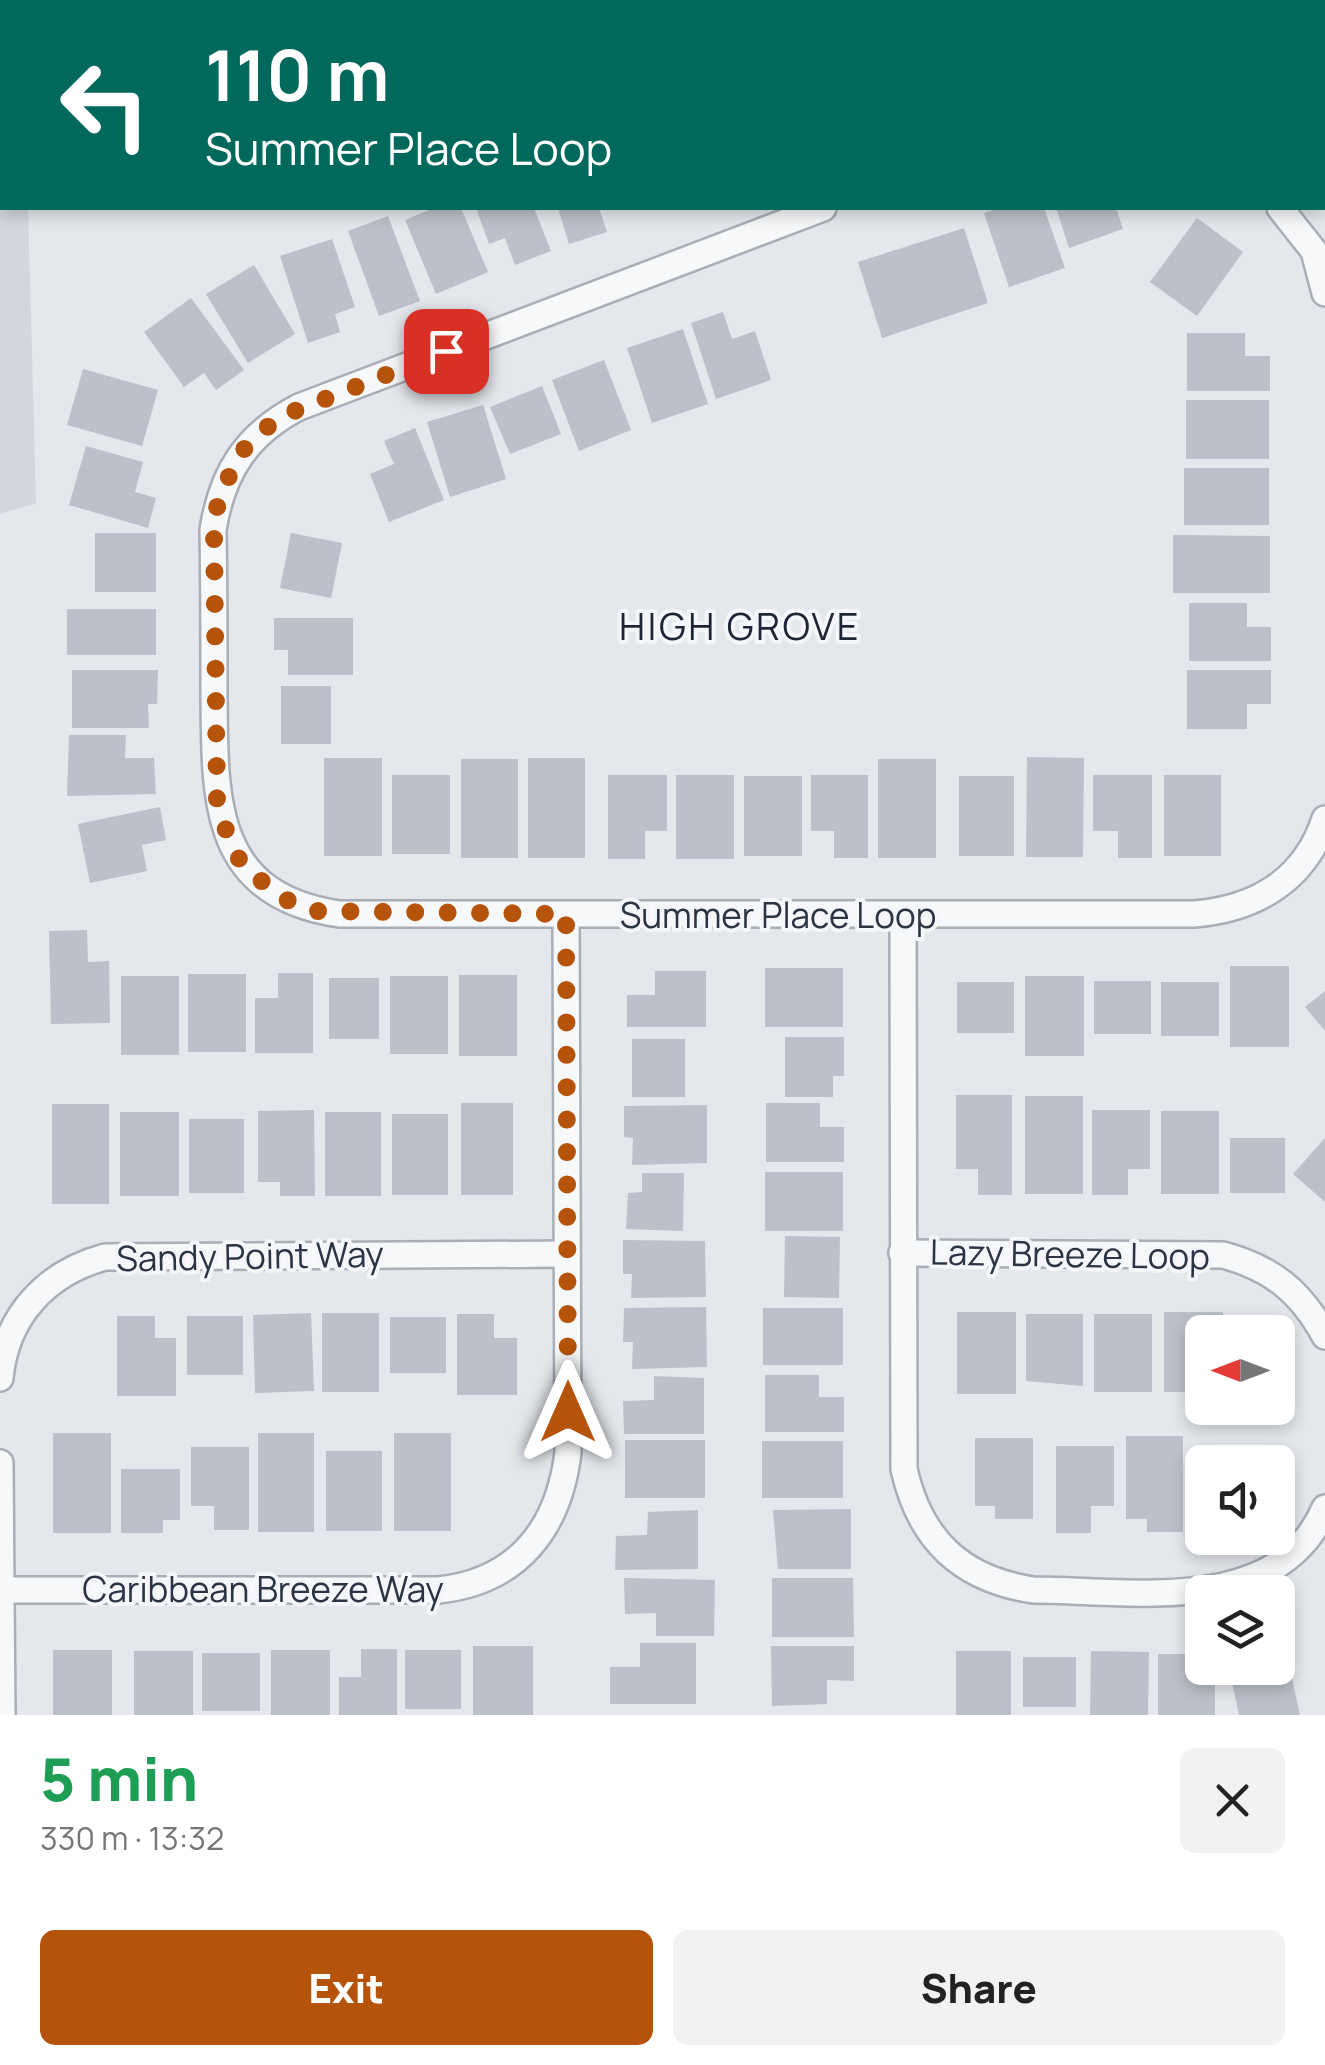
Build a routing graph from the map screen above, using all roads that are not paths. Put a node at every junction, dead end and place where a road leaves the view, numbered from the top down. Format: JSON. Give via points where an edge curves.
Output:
{"nodes":[{"id":1,"x":818,"y":210,"type":"edge"},
{"id":2,"x":1282,"y":210,"type":"edge"},
{"id":3,"x":1325,"y":293,"type":"edge"},
{"id":4,"x":1325,"y":819,"type":"edge"},
{"id":5,"x":566,"y":914,"type":"junction"},
{"id":6,"x":903,"y":914,"type":"junction"},
{"id":7,"x":902,"y":1253,"type":"junction"},
{"id":8,"x":567,"y":1254,"type":"junction"},
{"id":9,"x":1325,"y":1336,"type":"edge"},
{"id":10,"x":0,"y":1378,"type":"edge"},
{"id":11,"x":0,"y":1463,"type":"edge"},
{"id":12,"x":1325,"y":1508,"type":"edge"},
{"id":13,"x":1,"y":1590,"type":"edge"},
{"id":14,"x":2,"y":1715,"type":"edge"}],
"edges":[{"from":1,"to":5,"type":"street","name":"Summer Place Loop","via":[[299,407],[256,435],[226,476],[214,530],[215,776],[222,824],[248,871],[290,902],[339,914]]},
{"from":2,"to":3,"type":"street","via":[[1314,251]]},
{"from":4,"to":6,"type":"street","name":"Summer Place Loop","via":[[1292,876],[1221,912]]},
{"from":5,"to":6,"type":"street","name":"Summer Place Loop"},
{"from":5,"to":8,"type":"street","name":"Caribbean Breeze Way"},
{"from":6,"to":7,"type":"street","name":"Lazy Breeze Loop"},
{"from":7,"to":9,"type":"street","name":"Lazy Breeze Loop","via":[[1223,1255],[1290,1286]]},
{"from":7,"to":12,"type":"street","name":"Lazy Breeze Loop","via":[[904,1469],[920,1520],[936,1544],[982,1578],[1032,1590],[1230,1586],[1255,1579],[1297,1552]]},
{"from":8,"to":10,"type":"street","name":"Sandy Point Way","via":[[105,1257],[60,1276],[32,1300],[12,1330]]},
{"from":8,"to":13,"type":"street","name":"Caribbean Breeze Way","via":[[568,1452],[562,1489],[540,1536],[504,1571],[438,1590]]},
{"from":11,"to":13,"type":"street"},
{"from":13,"to":14,"type":"street"}]}
